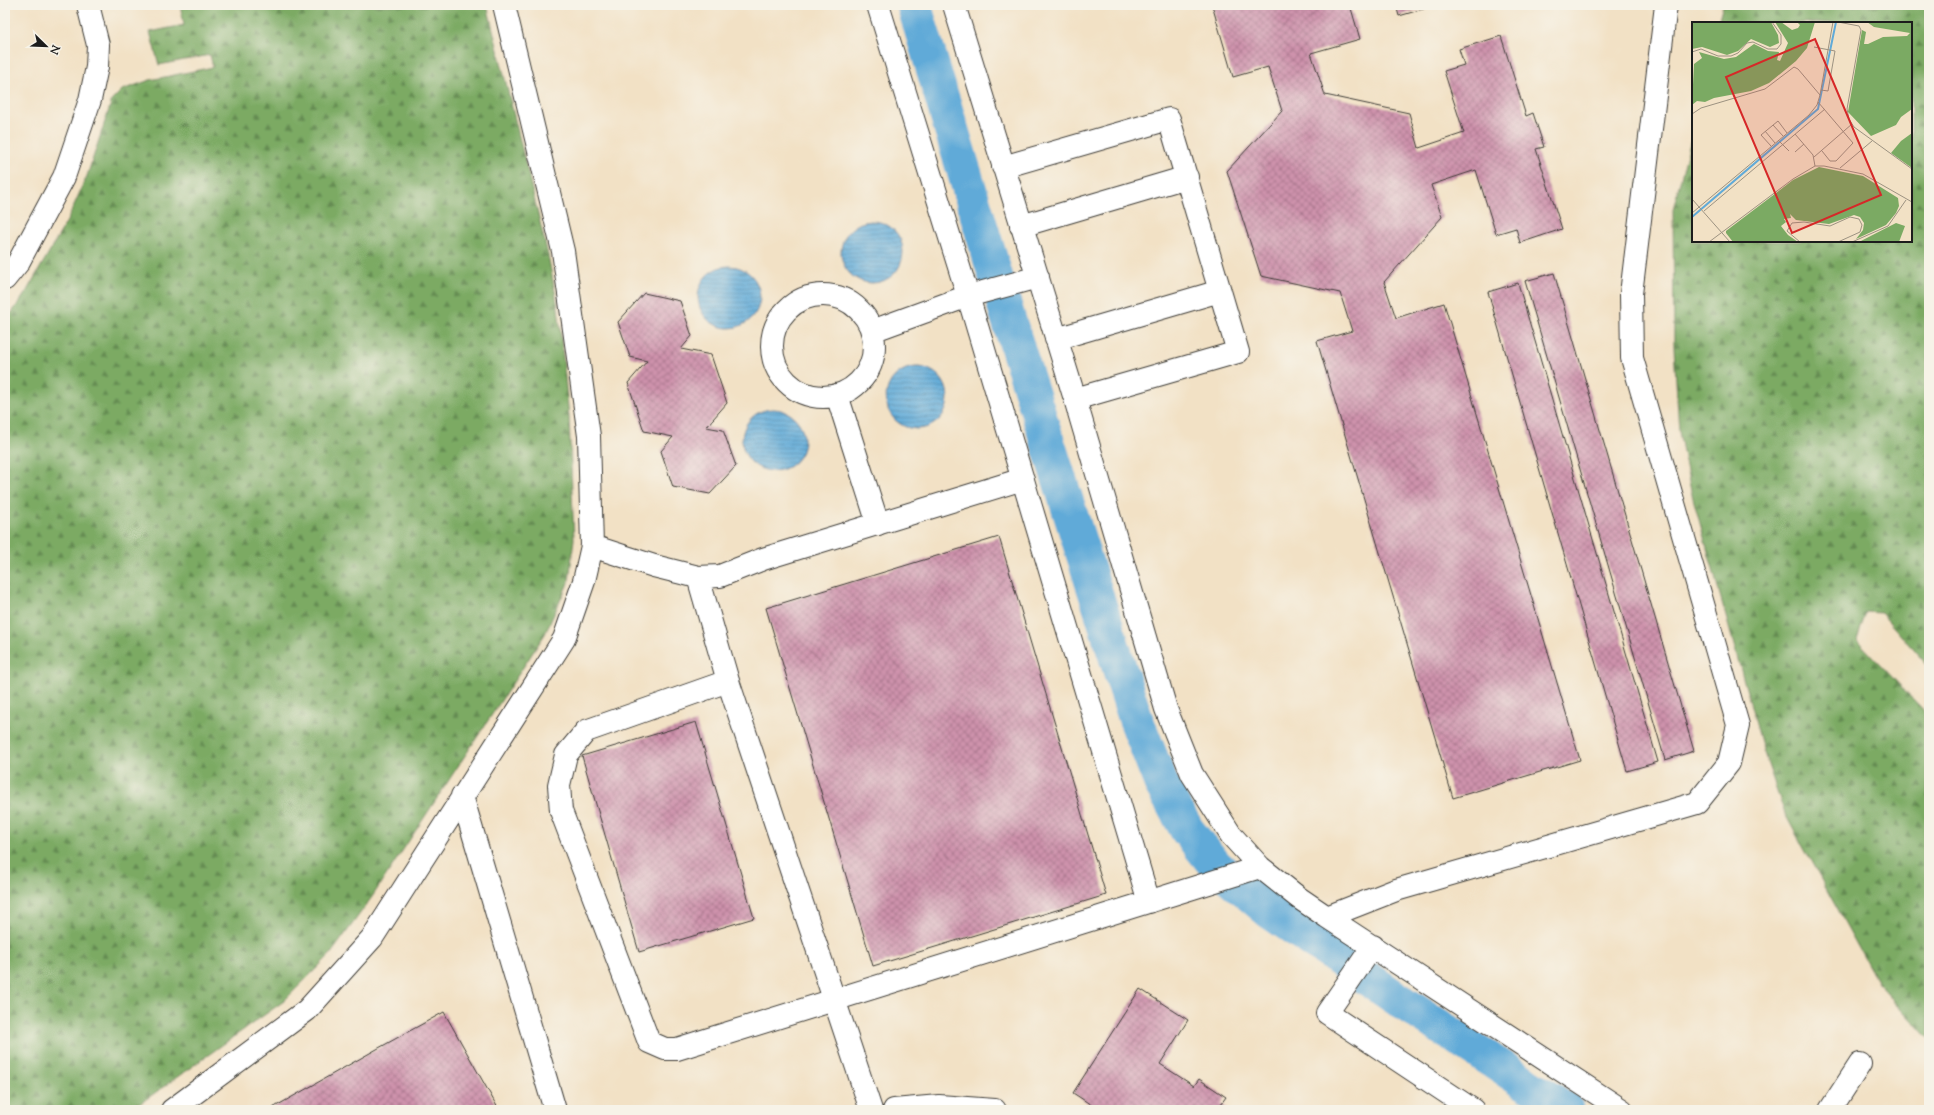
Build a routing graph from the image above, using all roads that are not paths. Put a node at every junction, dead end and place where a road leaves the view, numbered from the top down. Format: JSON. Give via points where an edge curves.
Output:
{"nodes":[{"id":1,"x":88,"y":5,"type":"edge"},
{"id":2,"x":504,"y":5,"type":"edge"},
{"id":3,"x":878,"y":5,"type":"edge"},
{"id":4,"x":954,"y":5,"type":"edge"},
{"id":5,"x":1666,"y":5,"type":"edge"},
{"id":6,"x":1003,"y":167,"type":"junction"},
{"id":7,"x":1187,"y":177,"type":"junction"},
{"id":8,"x":1021,"y":226,"type":"junction"},
{"id":9,"x":5,"y":280,"type":"edge"},
{"id":10,"x":1028,"y":280,"type":"junction"},
{"id":11,"x":1220,"y":291,"type":"junction"},
{"id":12,"x":977,"y":294,"type":"junction"},
{"id":13,"x":872,"y":331,"type":"junction"},
{"id":14,"x":1056,"y":339,"type":"junction"},
{"id":15,"x":837,"y":395,"type":"junction"},
{"id":16,"x":1076,"y":399,"type":"junction"},
{"id":17,"x":1023,"y":479,"type":"junction"},
{"id":18,"x":878,"y":524,"type":"junction"},
{"id":19,"x":592,"y":546,"type":"junction"},
{"id":20,"x":698,"y":577,"type":"junction"},
{"id":21,"x":728,"y":681,"type":"junction"},
{"id":22,"x":462,"y":796,"type":"junction"},
{"id":23,"x":1260,"y":867,"type":"junction"},
{"id":24,"x":1149,"y":902,"type":"junction"},
{"id":25,"x":1327,"y":916,"type":"junction"},
{"id":26,"x":1373,"y":946,"type":"junction"},
{"id":27,"x":833,"y":1000,"type":"junction"},
{"id":28,"x":1860,"y":1064,"type":"dead end"},
{"id":29,"x":172,"y":1110,"type":"edge"},
{"id":30,"x":556,"y":1110,"type":"edge"},
{"id":31,"x":871,"y":1110,"type":"edge"},
{"id":32,"x":894,"y":1110,"type":"edge"},
{"id":33,"x":995,"y":1110,"type":"edge"},
{"id":34,"x":1473,"y":1110,"type":"edge"},
{"id":35,"x":1622,"y":1110,"type":"edge"},
{"id":36,"x":1830,"y":1110,"type":"edge"}],
"edges":[{"from":1,"to":9,"type":"street","via":[[98,45],[97,67],[90,100],[64,177],[18,264]]},
{"from":2,"to":19,"type":"street","via":[[563,251],[589,436]]},
{"from":3,"to":12,"type":"street"},
{"from":4,"to":6,"type":"street"},
{"from":5,"to":25,"type":"street","via":[[1631,294],[1632,358],[1738,725],[1729,763],[1697,803],[1396,890]]},
{"from":6,"to":7,"type":"street","via":[[1169,119]]},
{"from":6,"to":8,"type":"street"},
{"from":7,"to":8,"type":"street"},
{"from":7,"to":11,"type":"street"},
{"from":8,"to":10,"type":"street"},
{"from":10,"to":12,"type":"street"},
{"from":10,"to":14,"type":"street"},
{"from":11,"to":14,"type":"street"},
{"from":11,"to":16,"type":"street","via":[[1238,352]]},
{"from":12,"to":13,"type":"street"},
{"from":12,"to":17,"type":"street"},
{"from":13,"to":15,"type":"street","via":[[874,348],[871,363],[863,377],[852,388]]},
{"from":13,"to":15,"type":"street","via":[[865,317],[853,306],[840,298],[824,295],[808,297],[794,304],[782,315],[775,329],[772,345],[774,361],[781,375],[792,387],[806,395],[822,398]]},
{"from":14,"to":16,"type":"street"},
{"from":15,"to":18,"type":"street"},
{"from":16,"to":23,"type":"street","via":[[1166,709],[1192,774],[1231,835]]},
{"from":17,"to":18,"type":"street"},
{"from":17,"to":24,"type":"street"},
{"from":18,"to":20,"type":"street","via":[[763,559],[720,576]]},
{"from":19,"to":20,"type":"street"},
{"from":19,"to":22,"type":"street","via":[[584,582],[564,639]]},
{"from":20,"to":21,"type":"street"},
{"from":21,"to":27,"type":"street"},
{"from":21,"to":27,"type":"street","via":[[586,731],[566,755],[559,785],[561,811],[649,1042],[677,1049]]},
{"from":22,"to":29,"type":"street","via":[[372,938],[312,1004]]},
{"from":22,"to":30,"type":"street"},
{"from":23,"to":24,"type":"street"},
{"from":23,"to":25,"type":"street"},
{"from":24,"to":27,"type":"street"},
{"from":25,"to":26,"type":"street"},
{"from":26,"to":34,"type":"street","via":[[1327,1013]]},
{"from":26,"to":35,"type":"street"},
{"from":27,"to":31,"type":"street"},
{"from":28,"to":36,"type":"street"},
{"from":32,"to":33,"type":"street","via":[[939,1106]]}]}
